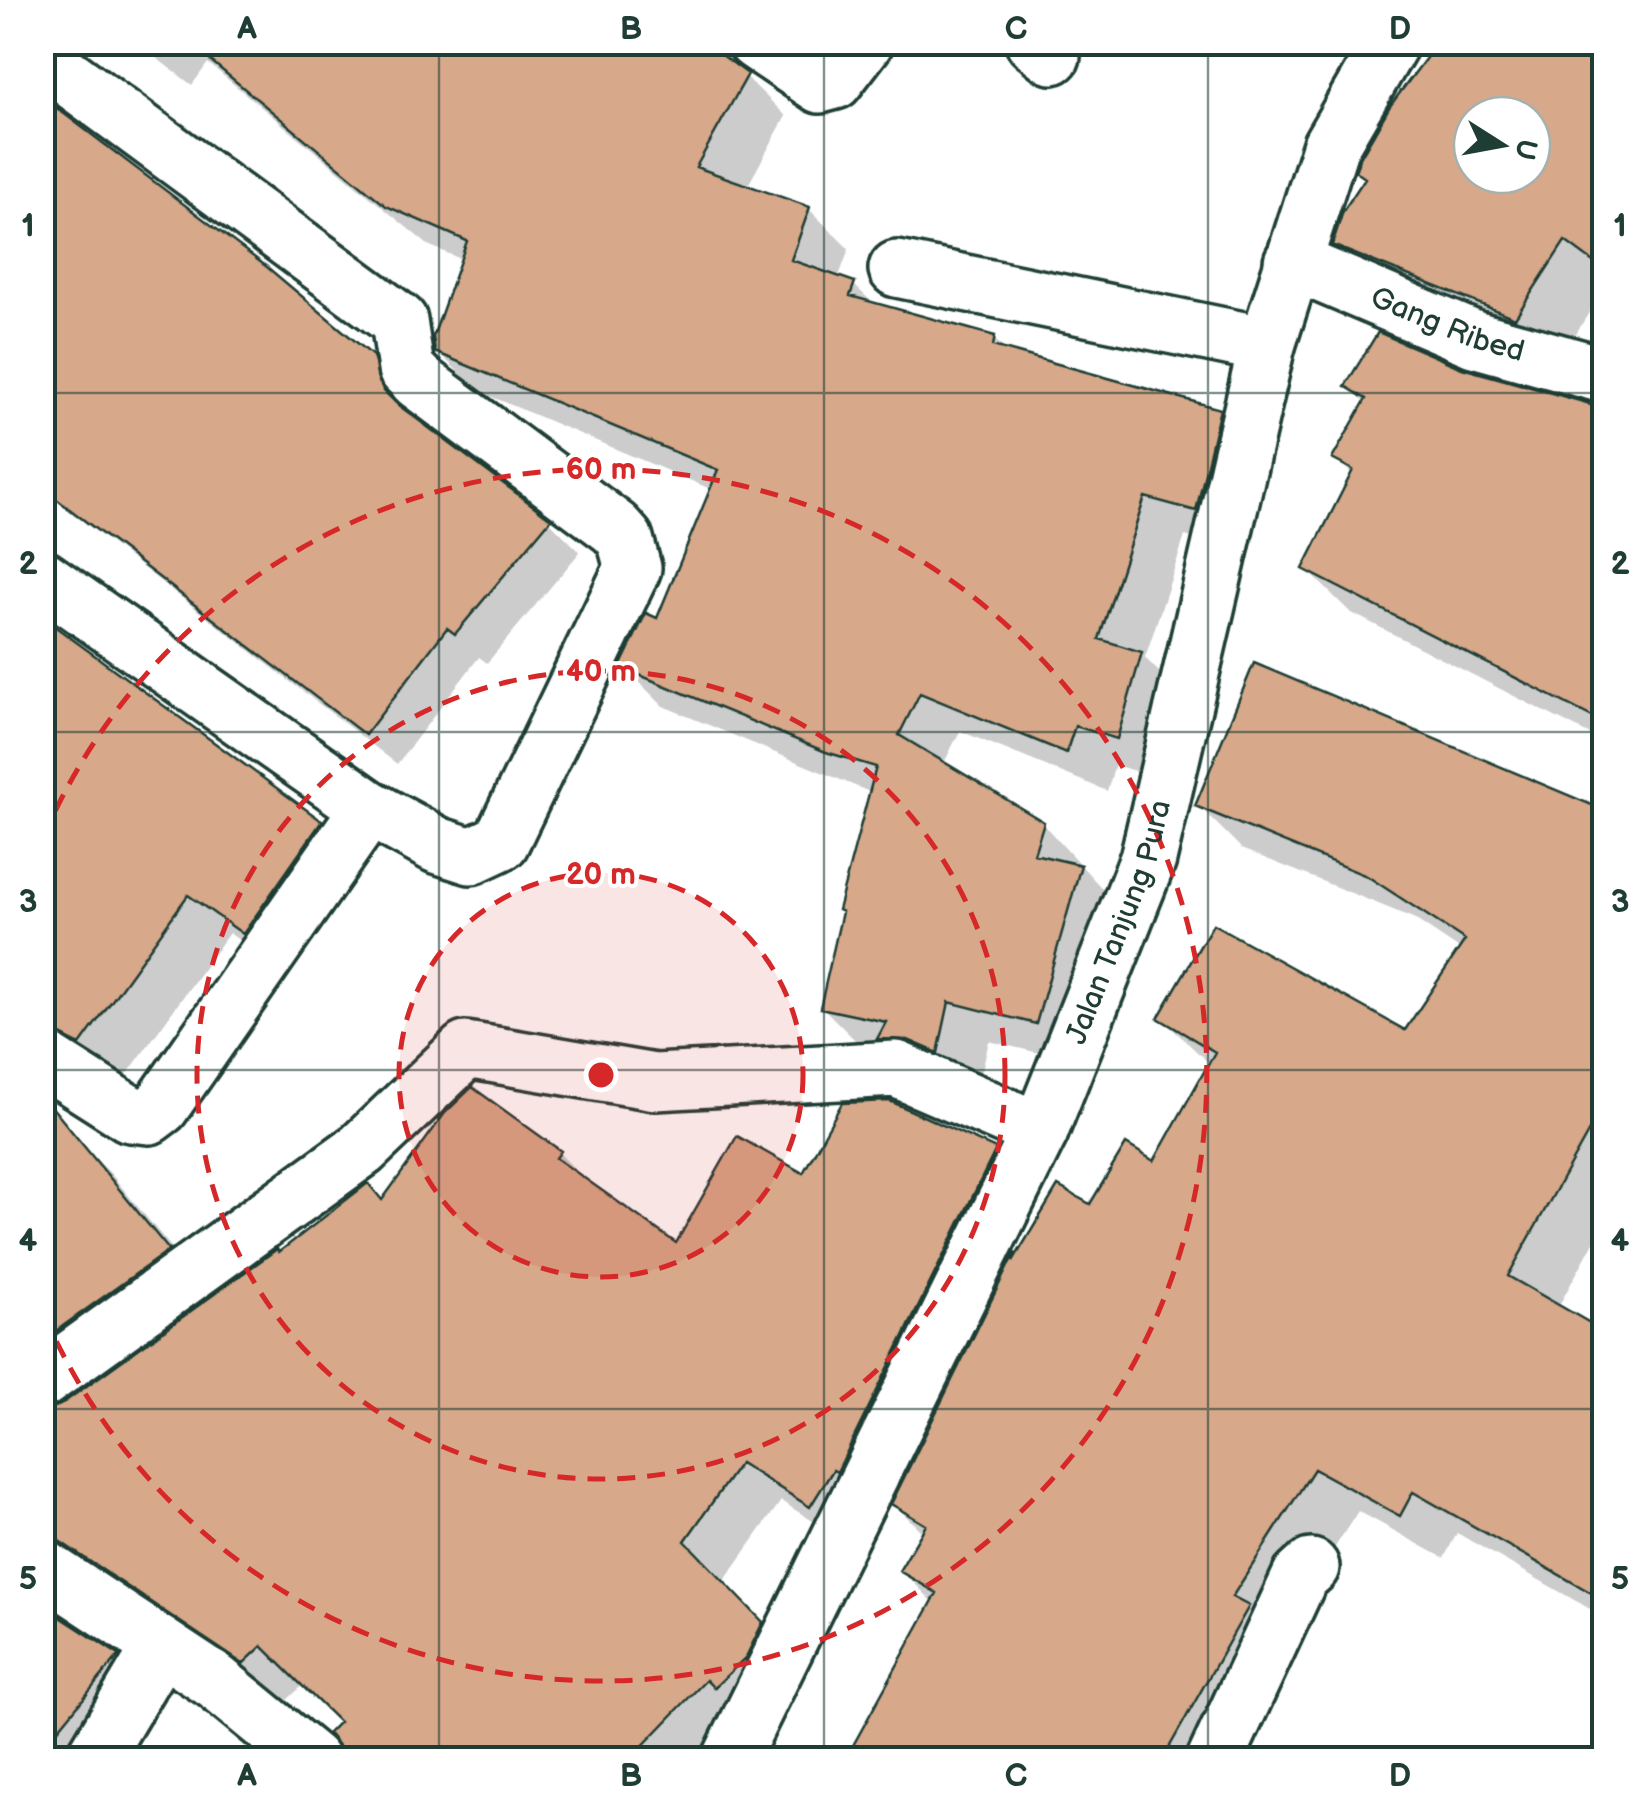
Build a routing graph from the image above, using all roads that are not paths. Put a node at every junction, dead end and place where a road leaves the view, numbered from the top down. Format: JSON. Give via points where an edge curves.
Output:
{"nodes":[{"id":1,"x":756,"y":42,"type":"edge"},
{"id":2,"x":864,"y":42,"type":"edge"},
{"id":3,"x":1390,"y":42,"type":"edge"},
{"id":4,"x":42,"y":58,"type":"edge"},
{"id":5,"x":1292,"y":262,"type":"junction"},
{"id":6,"x":897,"y":269,"type":"dead end"},
{"id":7,"x":1267,"y":345,"type":"junction"},
{"id":8,"x":1604,"y":375,"type":"edge"},
{"id":9,"x":42,"y":578,"type":"edge"},
{"id":10,"x":369,"y":808,"type":"junction"},
{"id":11,"x":42,"y":1058,"type":"edge"},
{"id":12,"x":1040,"y":1131,"type":"junction"},
{"id":13,"x":42,"y":1380,"type":"edge"},
{"id":14,"x":42,"y":1567,"type":"edge"},
{"id":15,"x":1312,"y":1567,"type":"dead end"},
{"id":16,"x":160,"y":1646,"type":"junction"},
{"id":17,"x":93,"y":1760,"type":"edge"},
{"id":18,"x":311,"y":1760,"type":"edge"},
{"id":19,"x":730,"y":1760,"type":"edge"},
{"id":20,"x":1215,"y":1760,"type":"edge"}],
"edges":[{"from":1,"to":2,"type":"street","via":[[820,85],[835,81]]},
{"from":3,"to":5,"type":"street","name":"Jalan Tanjung Pura","via":[[1331,145]]},
{"from":4,"to":10,"type":"street","via":[[399,320],[406,368],[419,382],[625,539],[633,568],[501,842],[471,856]]},
{"from":5,"to":7,"type":"street","name":"Jalan Tanjung Pura"},
{"from":5,"to":8,"type":"street","name":"Gang Ribed","via":[[1474,339]]},
{"from":6,"to":7,"type":"street"},
{"from":7,"to":12,"type":"street","name":"Jalan Tanjung Pura","via":[[1148,859]]},
{"from":9,"to":10,"type":"street"},
{"from":10,"to":11,"type":"street","via":[[161,1107],[149,1116],[130,1114]]},
{"from":12,"to":13,"type":"street","via":[[896,1069],[655,1082],[466,1050],[362,1149]]},
{"from":12,"to":19,"type":"street","name":"Jalan Tanjung Pura"},
{"from":14,"to":16,"type":"street"},
{"from":15,"to":20,"type":"street","via":[[1300,1576]]},
{"from":16,"to":17,"type":"street"},
{"from":16,"to":18,"type":"street","via":[[216,1682]]}]}
